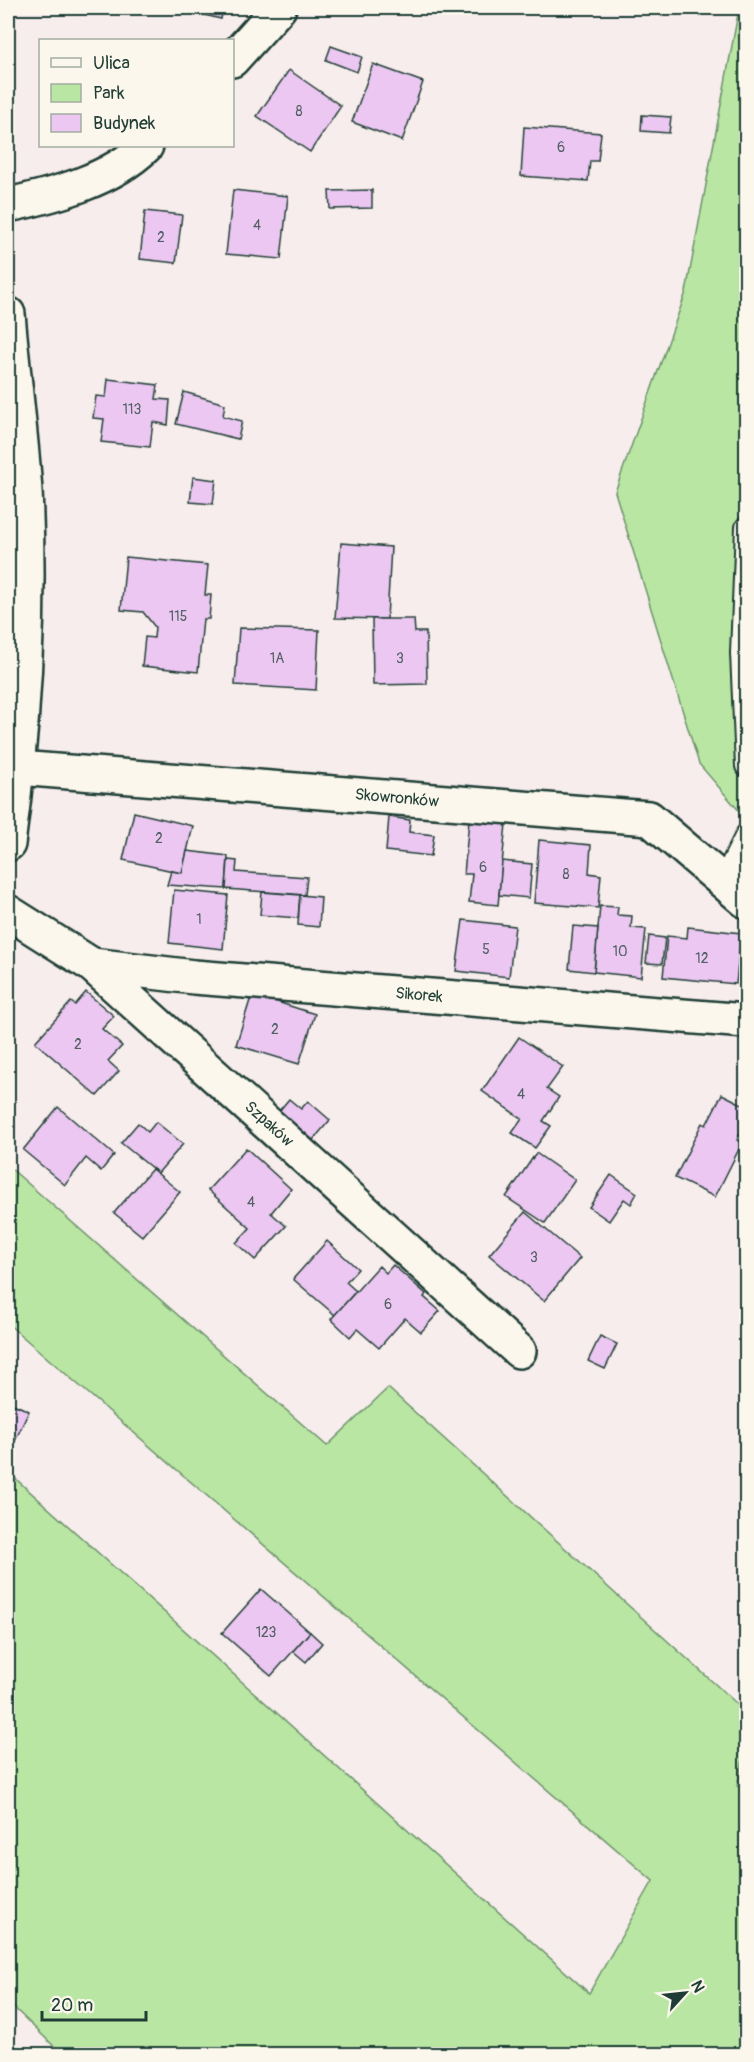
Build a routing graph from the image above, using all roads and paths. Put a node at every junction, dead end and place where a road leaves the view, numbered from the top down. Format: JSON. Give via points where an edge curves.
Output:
{"nodes":[{"id":1,"x":279,"y":8,"type":"edge"},
{"id":2,"x":234,"y":58,"type":"edge"},
{"id":3,"x":145,"y":147,"type":"edge"},
{"id":4,"x":8,"y":205,"type":"edge"},
{"id":5,"x":8,"y":314,"type":"edge"},
{"id":6,"x":747,"y":527,"type":"edge"},
{"id":7,"x":17,"y":677,"type":"edge"},
{"id":8,"x":747,"y":766,"type":"edge"},
{"id":9,"x":18,"y":768,"type":"junction"},
{"id":10,"x":747,"y":835,"type":"edge"},
{"id":11,"x":8,"y":844,"type":"edge"},
{"id":12,"x":735,"y":891,"type":"edge"},
{"id":13,"x":8,"y":912,"type":"edge"},
{"id":14,"x":92,"y":965,"type":"junction"},
{"id":15,"x":747,"y":1021,"type":"edge"},
{"id":16,"x":519,"y":1351,"type":"dead end"}],
"edges":[{"from":1,"to":2,"type":"street"},
{"from":3,"to":4,"type":"street","via":[[135,157],[65,192]]},
{"from":5,"to":7,"type":"street","via":[[24,490]]},
{"from":6,"to":8,"type":"lane","via":[[741,653]]},
{"from":7,"to":9,"type":"street"},
{"from":9,"to":11,"type":"street"},
{"from":9,"to":12,"type":"street","name":"Skowronków","via":[[649,818]]},
{"from":10,"to":12,"type":"lane"},
{"from":13,"to":14,"type":"street","name":"Szpaków"},
{"from":14,"to":15,"type":"street","name":"Sikorek"},
{"from":14,"to":16,"type":"street","name":"Szpaków"}]}
